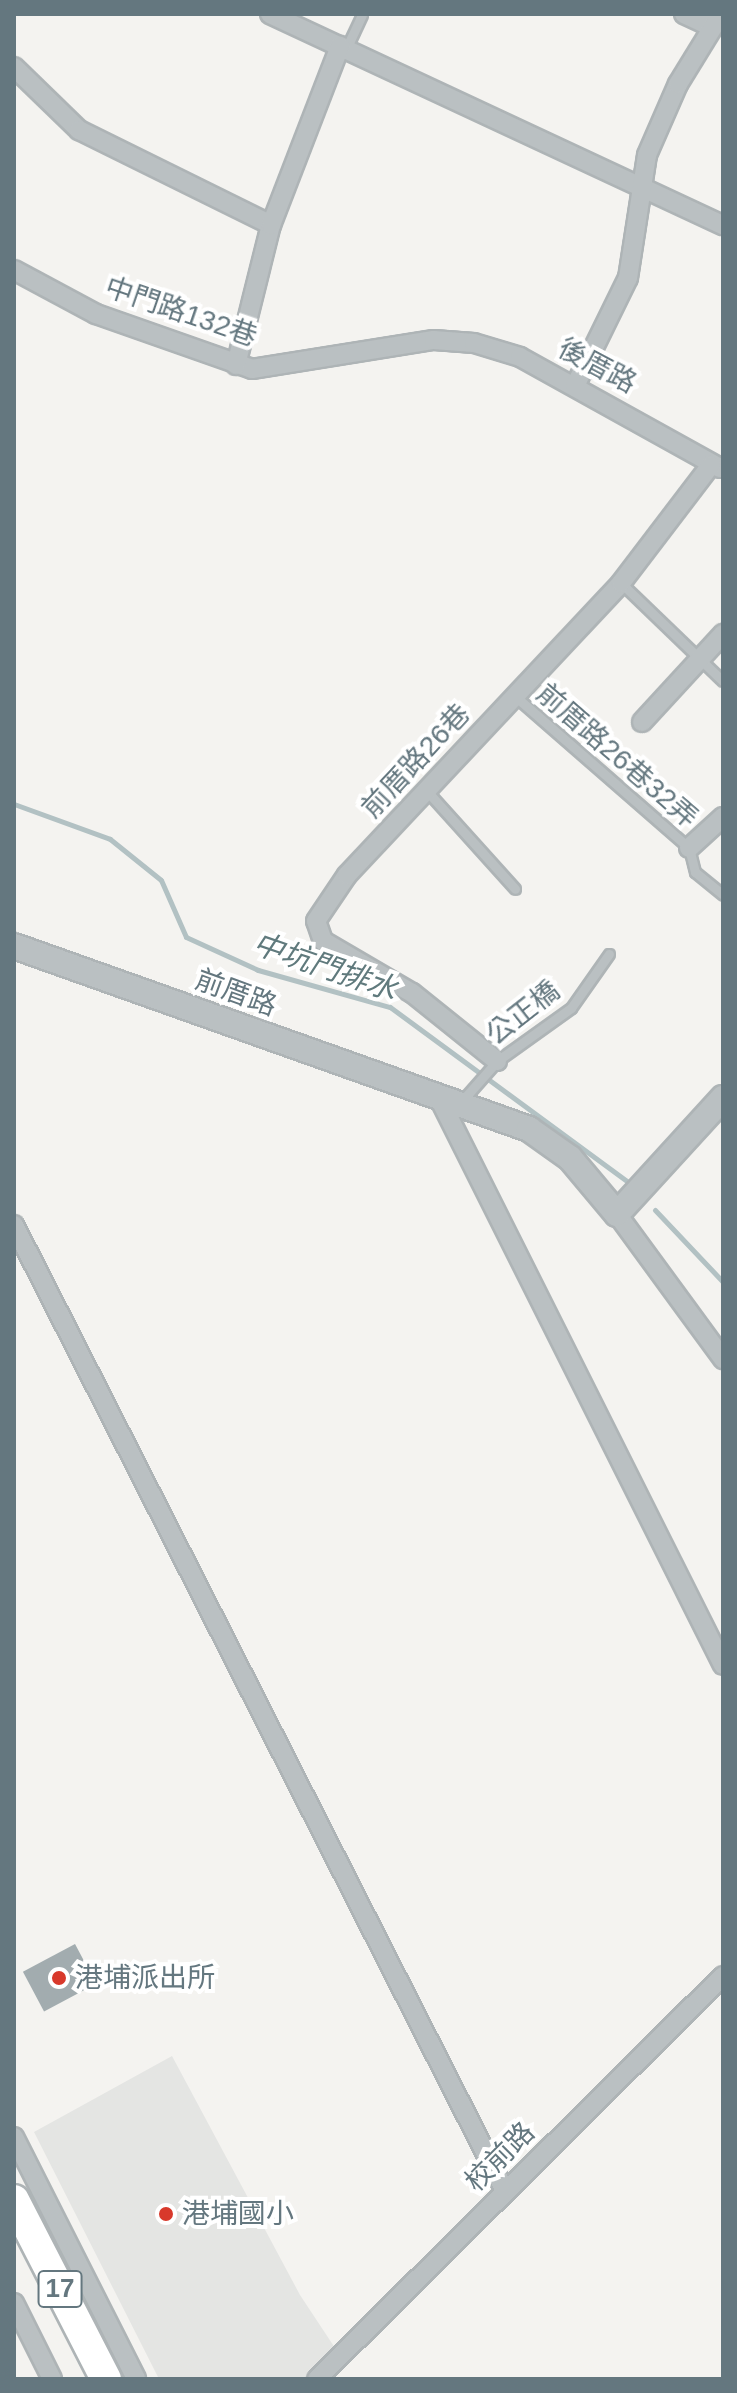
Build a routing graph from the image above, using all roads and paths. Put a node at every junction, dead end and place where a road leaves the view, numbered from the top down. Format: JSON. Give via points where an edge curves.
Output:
{"nodes":[{"id":1,"x":270,"y":14,"type":"edge"},
{"id":2,"x":362,"y":14,"type":"edge"},
{"id":3,"x":684,"y":14,"type":"edge"},
{"id":4,"x":716,"y":21,"type":"edge"},
{"id":5,"x":343,"y":48,"type":"junction"},
{"id":6,"x":17,"y":77,"type":"edge"},
{"id":7,"x":645,"y":185,"type":"junction"},
{"id":8,"x":271,"y":225,"type":"junction"},
{"id":9,"x":723,"y":225,"type":"edge"},
{"id":10,"x":14,"y":270,"type":"edge"},
{"id":11,"x":434,"y":340,"type":"joint"},
{"id":12,"x":236,"y":365,"type":"junction"},
{"id":13,"x":575,"y":386,"type":"junction"},
{"id":14,"x":717,"y":466,"type":"edge"},
{"id":15,"x":621,"y":583,"type":"junction"},
{"id":16,"x":723,"y":634,"type":"edge"},
{"id":17,"x":700,"y":659,"type":"junction"},
{"id":18,"x":723,"y":681,"type":"edge"},
{"id":19,"x":516,"y":697,"type":"junction"},
{"id":20,"x":642,"y":722,"type":"dead end"},
{"id":21,"x":426,"y":790,"type":"junction"},
{"id":22,"x":723,"y":817,"type":"edge"},
{"id":23,"x":689,"y":848,"type":"junction"},
{"id":24,"x":515,"y":889,"type":"dead end"},
{"id":25,"x":723,"y":895,"type":"edge"},
{"id":26,"x":14,"y":946,"type":"edge"},
{"id":27,"x":609,"y":954,"type":"dead end"},
{"id":28,"x":493,"y":1065,"type":"junction"},
{"id":29,"x":449,"y":1099,"type":"junction"},
{"id":30,"x":720,"y":1108,"type":"edge"},
{"id":31,"x":617,"y":1214,"type":"junction"},
{"id":32,"x":14,"y":1225,"type":"edge"},
{"id":33,"x":723,"y":1359,"type":"edge"},
{"id":34,"x":723,"y":1665,"type":"edge"},
{"id":35,"x":723,"y":1976,"type":"edge"},
{"id":36,"x":14,"y":2137,"type":"edge"},
{"id":37,"x":505,"y":2191,"type":"junction"},
{"id":38,"x":14,"y":2200,"type":"edge"},
{"id":39,"x":14,"y":2235,"type":"edge"},
{"id":40,"x":14,"y":2303,"type":"edge"},
{"id":41,"x":52,"y":2379,"type":"edge"},
{"id":42,"x":86,"y":2379,"type":"edge"},
{"id":43,"x":106,"y":2379,"type":"edge"},
{"id":44,"x":136,"y":2379,"type":"edge"},
{"id":45,"x":317,"y":2379,"type":"edge"}],
"edges":[{"from":1,"to":5,"type":"street"},
{"from":2,"to":5,"type":"lane"},
{"from":3,"to":4,"type":"street"},
{"from":4,"to":7,"type":"street","via":[[653,140]]},
{"from":5,"to":7,"type":"street"},
{"from":5,"to":8,"type":"street"},
{"from":6,"to":8,"type":"street","via":[[103,145]]},
{"from":7,"to":9,"type":"street"},
{"from":7,"to":13,"type":"street","via":[[628,278]]},
{"from":8,"to":12,"type":"street"},
{"from":10,"to":12,"type":"street","name":"中門路132巷","via":[[96,314]]},
{"from":11,"to":12,"type":"street","name":"中門路132巷","via":[[252,369]]},
{"from":11,"to":13,"type":"street","name":"後厝路","via":[[474,343],[520,357]]},
{"from":13,"to":14,"type":"street","name":"後厝路"},
{"from":14,"to":15,"type":"street","name":"前厝路26巷"},
{"from":15,"to":17,"type":"lane"},
{"from":15,"to":19,"type":"street","name":"前厝路26巷"},
{"from":16,"to":17,"type":"street"},
{"from":17,"to":18,"type":"lane"},
{"from":17,"to":20,"type":"street"},
{"from":19,"to":21,"type":"street","name":"前厝路26巷"},
{"from":19,"to":23,"type":"lane","name":"前厝路26巷32弄"},
{"from":21,"to":24,"type":"lane"},
{"from":21,"to":28,"type":"street","name":"前厝路26巷","via":[[347,875],[316,921],[316,932],[421,1000]]},
{"from":22,"to":23,"type":"street"},
{"from":23,"to":25,"type":"lane","via":[[695,872]]},
{"from":26,"to":29,"type":"street","name":"前厝路"},
{"from":27,"to":28,"type":"lane","name":"公正橋","via":[[571,1008]]},
{"from":28,"to":29,"type":"lane","name":"公正橋","via":[[478,1082]]},
{"from":29,"to":31,"type":"street","name":"前厝路","via":[[529,1129],[570,1158]]},
{"from":29,"to":34,"type":"street","via":[[602,1427]]},
{"from":30,"to":31,"type":"street"},
{"from":31,"to":33,"type":"street"},
{"from":32,"to":37,"type":"street"},
{"from":35,"to":37,"type":"street","name":"校前路"},
{"from":36,"to":44,"type":"street"},
{"from":37,"to":45,"type":"street","name":"校前路"},
{"from":38,"to":43,"type":"main road","number":"17"},
{"from":39,"to":42,"type":"main road","number":"17"},
{"from":40,"to":41,"type":"street"}]}
